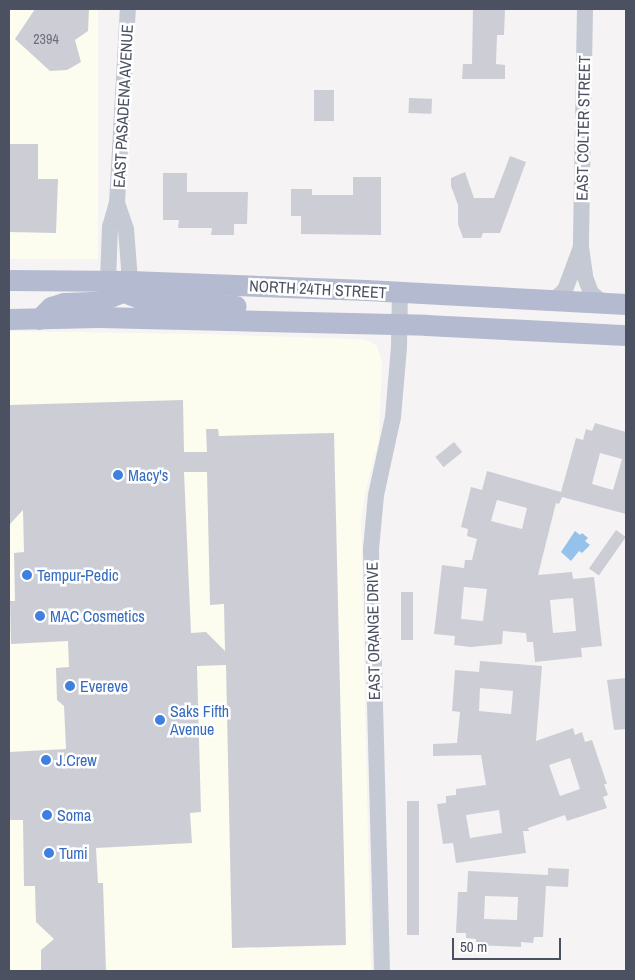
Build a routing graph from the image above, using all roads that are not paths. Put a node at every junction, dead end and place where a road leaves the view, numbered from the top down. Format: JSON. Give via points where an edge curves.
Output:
{"nodes":[{"id":1,"x":128,"y":9,"type":"edge"},
{"id":2,"x":585,"y":9,"type":"edge"},
{"id":3,"x":118,"y":203,"type":"junction"},
{"id":4,"x":582,"y":247,"type":"junction"},
{"id":5,"x":9,"y":280,"type":"edge"},
{"id":6,"x":120,"y":284,"type":"junction"},
{"id":7,"x":400,"y":292,"type":"junction"},
{"id":8,"x":553,"y":301,"type":"junction"},
{"id":9,"x":604,"y":304,"type":"junction"},
{"id":10,"x":626,"y":304,"type":"edge"},
{"id":11,"x":9,"y":319,"type":"edge"},
{"id":12,"x":39,"y":320,"type":"junction"},
{"id":13,"x":400,"y":324,"type":"junction"},
{"id":14,"x":626,"y":335,"type":"edge"},
{"id":15,"x":382,"y":971,"type":"edge"}],
"edges":[{"from":1,"to":3,"type":"street","name":"EAST PASADENA AVENUE"},
{"from":2,"to":4,"type":"street","name":"EAST COLTER STREET"},
{"from":3,"to":6,"type":"street","name":"EAST PASADENA AVENUE","via":[[128,242]]},
{"from":3,"to":6,"type":"street","name":"EAST PASADENA AVENUE","via":[[110,227]]},
{"from":4,"to":8,"type":"street","name":"EAST COLTER STREET","via":[[565,290]]},
{"from":4,"to":9,"type":"street","name":"EAST COLTER STREET","via":[[590,293]]},
{"from":5,"to":6,"type":"main road","name":"NORTH 24TH STREET"},
{"from":6,"to":7,"type":"main road","name":"NORTH 24TH STREET"},
{"from":6,"to":12,"type":"main road","via":[[98,302],[57,304],[44,312]]},
{"from":6,"to":13,"type":"main road","via":[[139,298],[163,302],[371,315]]},
{"from":7,"to":8,"type":"main road","name":"NORTH 24TH STREET"},
{"from":7,"to":13,"type":"street","name":"EAST ORANGE DRIVE"},
{"from":8,"to":9,"type":"main road","name":"NORTH 24TH STREET"},
{"from":9,"to":10,"type":"main road","name":"NORTH 24TH STREET"},
{"from":11,"to":12,"type":"main road","name":"NORTH 24TH STREET"},
{"from":12,"to":13,"type":"main road","name":"NORTH 24TH STREET","via":[[99,317]]},
{"from":13,"to":14,"type":"main road","name":"NORTH 24TH STREET"},
{"from":13,"to":15,"type":"street","name":"EAST ORANGE DRIVE","via":[[393,417],[376,495],[371,549]]}]}
